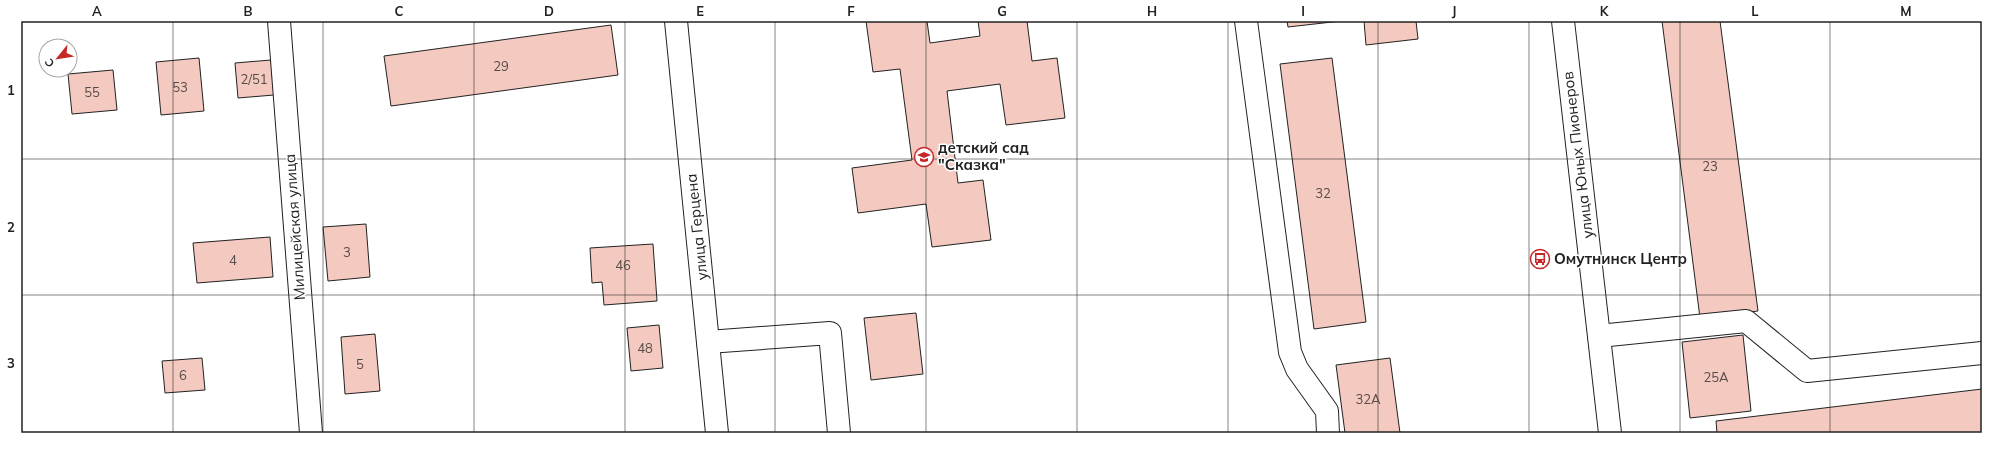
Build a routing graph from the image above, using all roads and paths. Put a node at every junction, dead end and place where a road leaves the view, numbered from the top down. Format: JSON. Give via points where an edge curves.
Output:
{"nodes":[{"id":1,"x":279,"y":21,"type":"edge"},
{"id":2,"x":676,"y":21,"type":"edge"},
{"id":3,"x":1246,"y":21,"type":"edge"},
{"id":4,"x":1563,"y":21,"type":"edge"},
{"id":5,"x":1599,"y":336,"type":"junction"},
{"id":6,"x":708,"y":342,"type":"junction"},
{"id":7,"x":1982,"y":353,"type":"edge"},
{"id":8,"x":311,"y":433,"type":"edge"},
{"id":9,"x":717,"y":433,"type":"edge"},
{"id":10,"x":839,"y":433,"type":"edge"},
{"id":11,"x":1328,"y":433,"type":"edge"},
{"id":12,"x":1610,"y":433,"type":"edge"}],
"edges":[{"from":1,"to":8,"type":"street","name":"Милицейская улица"},
{"from":2,"to":6,"type":"street","name":"улица Герцена"},
{"from":3,"to":11,"type":"street","via":[[1290,352],[1297,369],[1327,411]]},
{"from":4,"to":5,"type":"street","name":"улица Юных Пионеров"},
{"from":5,"to":7,"type":"street","via":[[1746,321],[1808,371]]},
{"from":5,"to":12,"type":"street","name":"улица Юных Пионеров"},
{"from":6,"to":9,"type":"street","name":"улица Герцена"},
{"from":6,"to":10,"type":"street","via":[[830,333]]}]}
